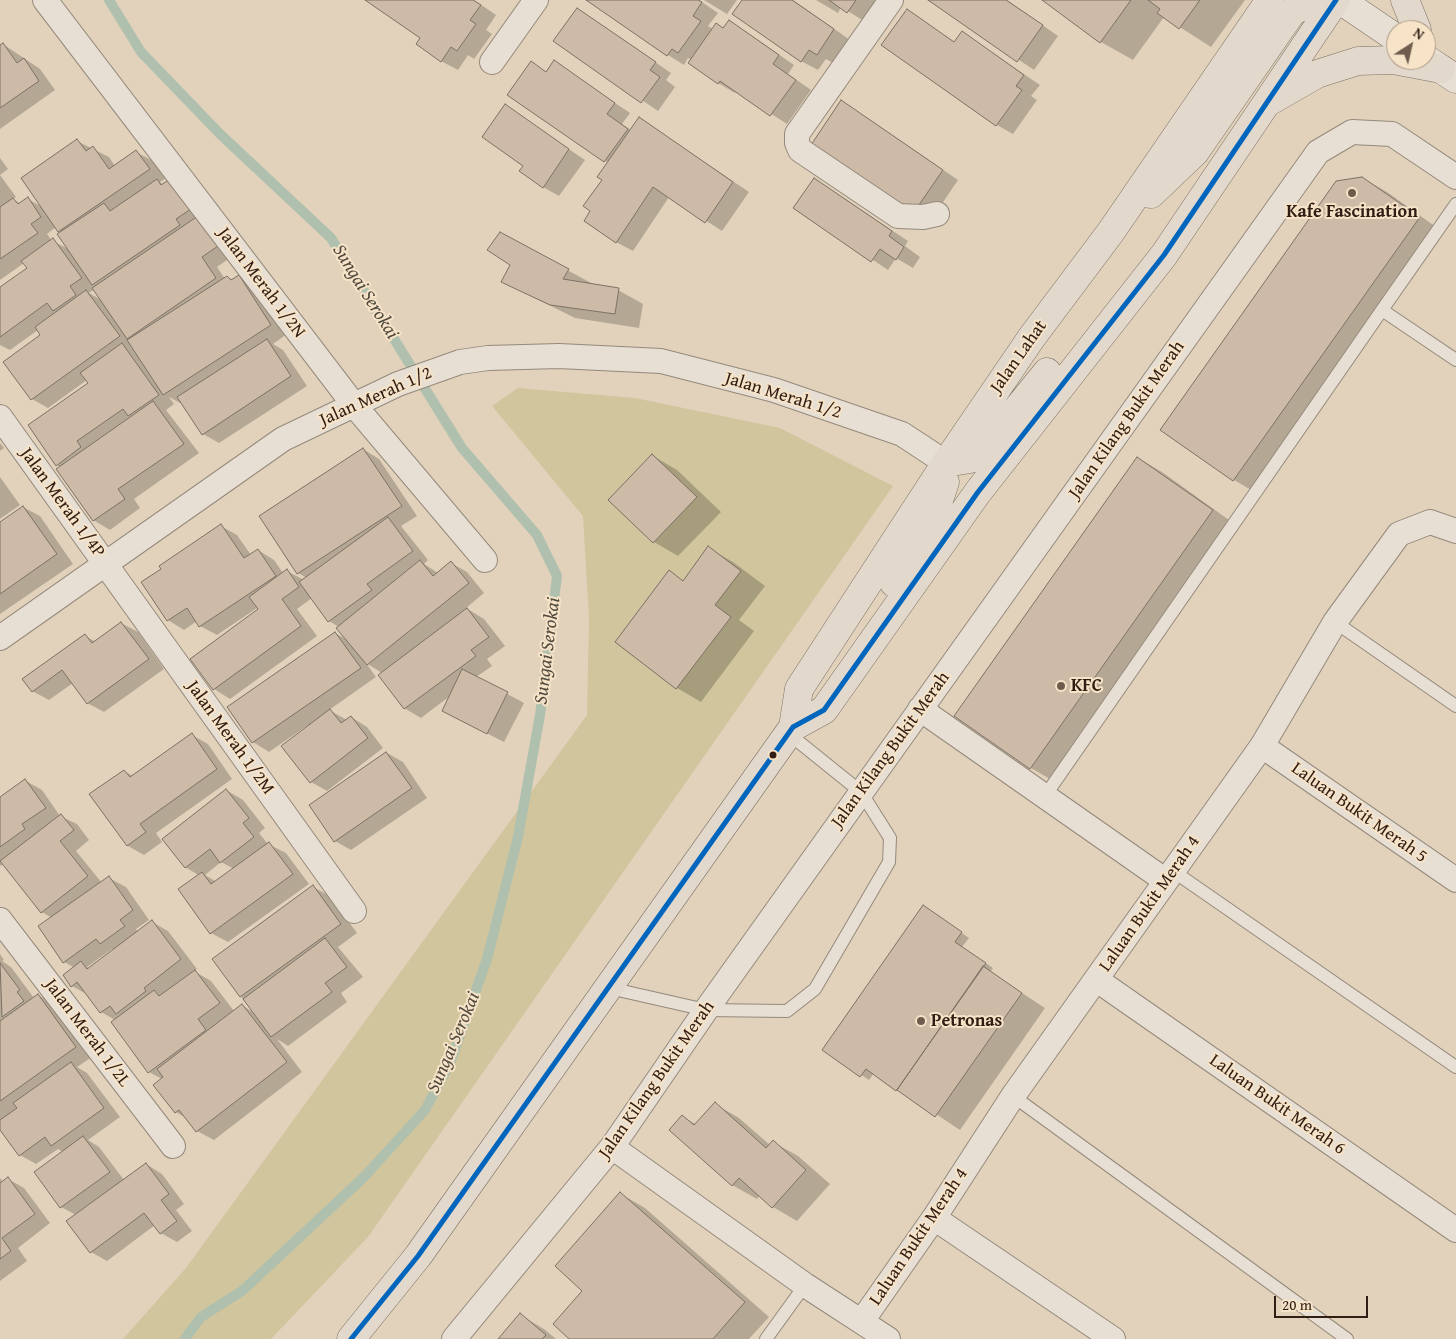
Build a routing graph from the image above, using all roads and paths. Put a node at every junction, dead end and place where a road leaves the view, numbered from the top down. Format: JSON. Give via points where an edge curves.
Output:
{"nodes":[{"id":1,"x":45,"y":0,"type":"edge"},
{"id":2,"x":536,"y":0,"type":"edge"},
{"id":3,"x":891,"y":0,"type":"edge"},
{"id":4,"x":1270,"y":0,"type":"edge"},
{"id":5,"x":1324,"y":0,"type":"edge"},
{"id":6,"x":1336,"y":0,"type":"edge"},
{"id":7,"x":1340,"y":0,"type":"edge"},
{"id":8,"x":1405,"y":0,"type":"edge"},
{"id":9,"x":1413,"y":20,"type":"edge"},
{"id":10,"x":1386,"y":31,"type":"edge"},
{"id":11,"x":492,"y":62,"type":"dead end"},
{"id":12,"x":1441,"y":69,"type":"edge"},
{"id":13,"x":1265,"y":104,"type":"junction"},
{"id":14,"x":1456,"y":177,"type":"edge"},
{"id":15,"x":1456,"y":204,"type":"edge"},
{"id":16,"x":937,"y":214,"type":"dead end"},
{"id":17,"x":1110,"y":233,"type":"junction"},
{"id":18,"x":1164,"y":255,"type":"junction"},
{"id":19,"x":1382,"y":310,"type":"junction"},
{"id":20,"x":1456,"y":360,"type":"edge"},
{"id":21,"x":354,"y":405,"type":"junction"},
{"id":22,"x":0,"y":417,"type":"edge"},
{"id":23,"x":946,"y":463,"type":"junction"},
{"id":24,"x":1456,"y":531,"type":"edge"},
{"id":25,"x":485,"y":560,"type":"dead end"},
{"id":26,"x":107,"y":564,"type":"junction"},
{"id":27,"x":1335,"y":622,"type":"junction"},
{"id":28,"x":0,"y":638,"type":"edge"},
{"id":29,"x":1456,"y":706,"type":"edge"},
{"id":30,"x":920,"y":709,"type":"junction"},
{"id":31,"x":824,"y":710,"type":"junction"},
{"id":32,"x":791,"y":731,"type":"junction"},
{"id":33,"x":1262,"y":746,"type":"junction"},
{"id":34,"x":861,"y":792,"type":"junction"},
{"id":35,"x":1045,"y":796,"type":"junction"},
{"id":36,"x":1169,"y":876,"type":"junction"},
{"id":37,"x":1456,"y":880,"type":"edge"},
{"id":38,"x":354,"y":911,"type":"dead end"},
{"id":39,"x":0,"y":920,"type":"edge"},
{"id":40,"x":1097,"y":980,"type":"junction"},
{"id":41,"x":609,"y":988,"type":"junction"},
{"id":42,"x":706,"y":1010,"type":"junction"},
{"id":43,"x":1456,"y":1067,"type":"edge"},
{"id":44,"x":1012,"y":1096,"type":"junction"},
{"id":45,"x":173,"y":1146,"type":"dead end"},
{"id":46,"x":612,"y":1147,"type":"junction"},
{"id":47,"x":934,"y":1218,"type":"junction"},
{"id":48,"x":1456,"y":1230,"type":"edge"},
{"id":49,"x":805,"y":1285,"type":"junction"},
{"id":50,"x":862,"y":1321,"type":"junction"},
{"id":51,"x":351,"y":1339,"type":"edge"},
{"id":52,"x":454,"y":1339,"type":"edge"},
{"id":53,"x":766,"y":1339,"type":"edge"},
{"id":54,"x":888,"y":1339,"type":"edge"},
{"id":55,"x":1113,"y":1339,"type":"edge"},
{"id":56,"x":1347,"y":1339,"type":"edge"}],
"edges":[{"from":1,"to":21,"type":"street","name":"Jalan Merah 1/2N"},
{"from":2,"to":11,"type":"street"},
{"from":3,"to":16,"type":"street","via":[[797,134],[797,143],[800,150],[898,216]]},
{"from":4,"to":17,"type":"main road","name":"Jalan Lahat"},
{"from":5,"to":17,"type":"main road","via":[[1308,2],[1292,12],[1195,152]]},
{"from":6,"to":13,"type":"main road","name":"Jalan Lahat"},
{"from":7,"to":10,"type":"street"},
{"from":8,"to":9,"type":"main road"},
{"from":12,"to":13,"type":"main road","via":[[1393,60],[1358,61],[1317,74]]},
{"from":13,"to":18,"type":"main road","name":"Jalan Lahat"},
{"from":14,"to":30,"type":"street","name":"Jalan Kilang Bukit Merah","via":[[1392,134],[1352,132],[1318,152]]},
{"from":15,"to":19,"type":"lane"},
{"from":17,"to":23,"type":"main road","name":"Jalan Lahat","via":[[1032,337]]},
{"from":18,"to":23,"type":"main road","via":[[1083,330],[986,446],[970,459]]},
{"from":18,"to":31,"type":"main road","name":"Jalan Lahat","via":[[978,492]]},
{"from":19,"to":20,"type":"lane"},
{"from":19,"to":35,"type":"lane"},
{"from":21,"to":23,"type":"street","name":"Jalan Merah 1/2","via":[[398,384],[460,362],[560,356],[661,361],[774,390],[902,434]]},
{"from":21,"to":25,"type":"street","name":"Jalan Merah 1/2N"},
{"from":21,"to":26,"type":"street","name":"Jalan Merah 1/2","via":[[283,439]]},
{"from":22,"to":26,"type":"street","name":"Jalan Merah 1/4P"},
{"from":23,"to":31,"type":"main road","via":[[945,487],[932,521],[843,664]]},
{"from":23,"to":32,"type":"main road","name":"Jalan Lahat","via":[[799,688]]},
{"from":24,"to":27,"type":"street","name":"Laluan Bukit Merah 4","via":[[1430,522],[1399,534]]},
{"from":26,"to":28,"type":"street","name":"Jalan Merah 1/2"},
{"from":26,"to":38,"type":"street","name":"Jalan Merah 1/2M"},
{"from":27,"to":29,"type":"lane"},
{"from":27,"to":33,"type":"street","name":"Laluan Bukit Merah 4"},
{"from":30,"to":34,"type":"street","name":"Jalan Kilang Bukit Merah"},
{"from":30,"to":35,"type":"street"},
{"from":31,"to":32,"type":"main road","name":"Jalan Lahat"},
{"from":32,"to":34,"type":"lane"},
{"from":32,"to":41,"type":"main road","name":"Jalan Lahat"},
{"from":33,"to":36,"type":"street","name":"Laluan Bukit Merah 4"},
{"from":33,"to":37,"type":"street","name":"Laluan Bukit Merah 5"},
{"from":34,"to":42,"type":"street","name":"Jalan Kilang Bukit Merah"},
{"from":34,"to":42,"type":"lane","via":[[890,838],[890,862],[816,989],[787,1011]]},
{"from":35,"to":36,"type":"street"},
{"from":36,"to":40,"type":"street","name":"Laluan Bukit Merah 4"},
{"from":36,"to":43,"type":"lane"},
{"from":39,"to":45,"type":"street","name":"Jalan Merah 1/2L"},
{"from":40,"to":44,"type":"street","name":"Laluan Bukit Merah 4"},
{"from":40,"to":48,"type":"street","name":"Laluan Bukit Merah 6"},
{"from":41,"to":42,"type":"lane"},
{"from":41,"to":51,"type":"main road","name":"Jalan Lahat","via":[[418,1256]]},
{"from":42,"to":46,"type":"street","name":"Jalan Kilang Bukit Merah"},
{"from":44,"to":47,"type":"street","name":"Laluan Bukit Merah 4"},
{"from":44,"to":56,"type":"lane"},
{"from":46,"to":49,"type":"street"},
{"from":46,"to":52,"type":"street","name":"Jalan Kilang Bukit Merah"},
{"from":47,"to":50,"type":"street","name":"Laluan Bukit Merah 4"},
{"from":47,"to":55,"type":"street"},
{"from":49,"to":50,"type":"street"},
{"from":49,"to":53,"type":"lane"},
{"from":50,"to":54,"type":"street"}]}
